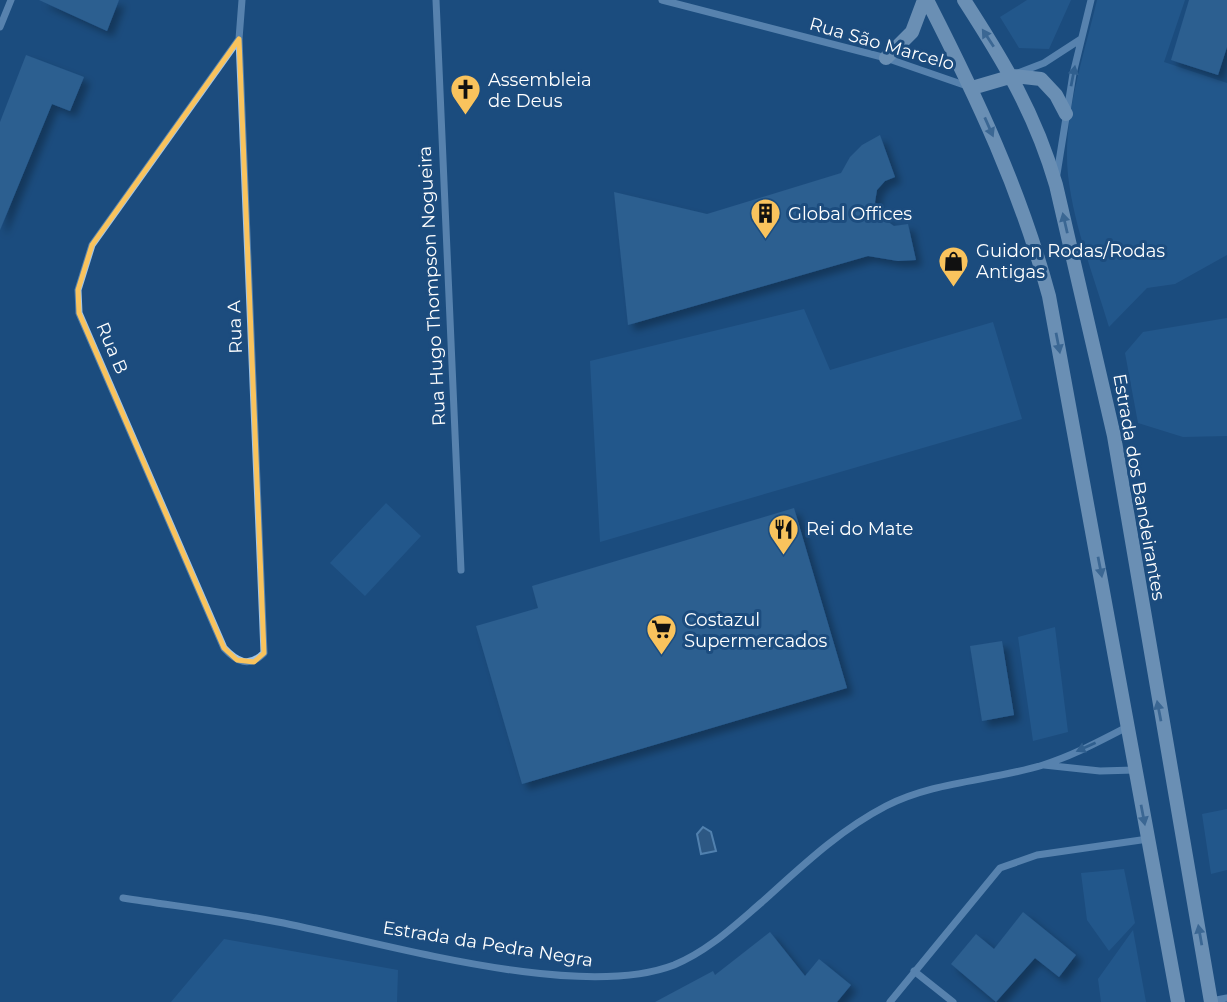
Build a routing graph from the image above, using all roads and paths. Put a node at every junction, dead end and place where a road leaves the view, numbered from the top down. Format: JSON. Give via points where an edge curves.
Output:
{"nodes":[{"id":1,"x":11,"y":0,"type":"edge"},
{"id":2,"x":242,"y":0,"type":"edge"},
{"id":3,"x":436,"y":0,"type":"edge"},
{"id":4,"x":662,"y":0,"type":"edge"},
{"id":5,"x":925,"y":0,"type":"edge"},
{"id":6,"x":964,"y":0,"type":"edge"},
{"id":7,"x":1091,"y":0,"type":"edge"},
{"id":8,"x":0,"y":27,"type":"edge"},
{"id":9,"x":1082,"y":38,"type":"junction"},
{"id":10,"x":239,"y":39,"type":"junction"},
{"id":11,"x":886,"y":58,"type":"junction"},
{"id":12,"x":1013,"y":75,"type":"junction"},
{"id":13,"x":972,"y":88,"type":"junction"},
{"id":14,"x":1066,"y":114,"type":"junction"},
{"id":15,"x":1056,"y":185,"type":"junction"},
{"id":16,"x":461,"y":570,"type":"dead end"},
{"id":17,"x":264,"y":653,"type":"joint"},
{"id":18,"x":1128,"y":726,"type":"junction"},
{"id":19,"x":1043,"y":765,"type":"junction"},
{"id":20,"x":1135,"y":770,"type":"junction"},
{"id":21,"x":1148,"y":839,"type":"junction"},
{"id":22,"x":123,"y":898,"type":"dead end"},
{"id":23,"x":914,"y":971,"type":"junction"},
{"id":24,"x":1227,"y":998,"type":"edge"},
{"id":25,"x":1211,"y":1001,"type":"edge"},
{"id":26,"x":890,"y":1002,"type":"edge"},
{"id":27,"x":953,"y":1002,"type":"edge"},
{"id":28,"x":1178,"y":1002,"type":"edge"}],
"edges":[{"from":1,"to":8,"type":"street"},
{"from":2,"to":10,"type":"street","name":"Rua A"},
{"from":3,"to":16,"type":"street","name":"Rua Hugo Thompson Nogueira"},
{"from":4,"to":11,"type":"street","name":"Rua São Marcelo"},
{"from":5,"to":11,"type":"main road","via":[[912,32]]},
{"from":5,"to":13,"type":"main road"},
{"from":12,"to":6,"type":"main road","name":"Estrada dos Bandeirantes","one_way":true},
{"from":7,"to":9,"type":"street"},
{"from":9,"to":12,"type":"street","via":[[1044,63]]},
{"from":14,"to":9,"type":"street","one_way":true},
{"from":10,"to":17,"type":"street","name":"Rua A"},
{"from":10,"to":17,"type":"street","name":"Rua B","via":[[92,245],[78,290],[79,313],[224,648],[245,663]]},
{"from":11,"to":13,"type":"street","name":"Rua São Marcelo"},
{"from":12,"to":13,"type":"main road"},
{"from":12,"to":14,"type":"main road","via":[[1041,79]]},
{"from":12,"to":15,"type":"main road","name":"Estrada dos Bandeirantes","via":[[1044,144]]},
{"from":13,"to":18,"type":"main road","one_way":true,"via":[[1029,224],[1049,296]]},
{"from":14,"to":15,"type":"street"},
{"from":25,"to":15,"type":"main road","name":"Estrada dos Bandeirantes","one_way":true,"via":[[1114,436]]},
{"from":18,"to":19,"type":"street","name":"Estrada da Pedra Negra","one_way":true},
{"from":18,"to":20,"type":"main road"},
{"from":19,"to":20,"type":"street","name":"Estrada da Pedra Negra"},
{"from":19,"to":22,"type":"street","name":"Estrada da Pedra Negra","via":[[940,787],[888,805],[843,831],[708,948],[672,965],[602,978],[460,959],[279,922]]},
{"from":20,"to":21,"type":"main road","one_way":true},
{"from":21,"to":23,"type":"street","via":[[1037,855],[1000,868]]},
{"from":21,"to":28,"type":"main road"},
{"from":23,"to":26,"type":"street"},
{"from":23,"to":27,"type":"street"},
{"from":24,"to":25,"type":"street"}]}
